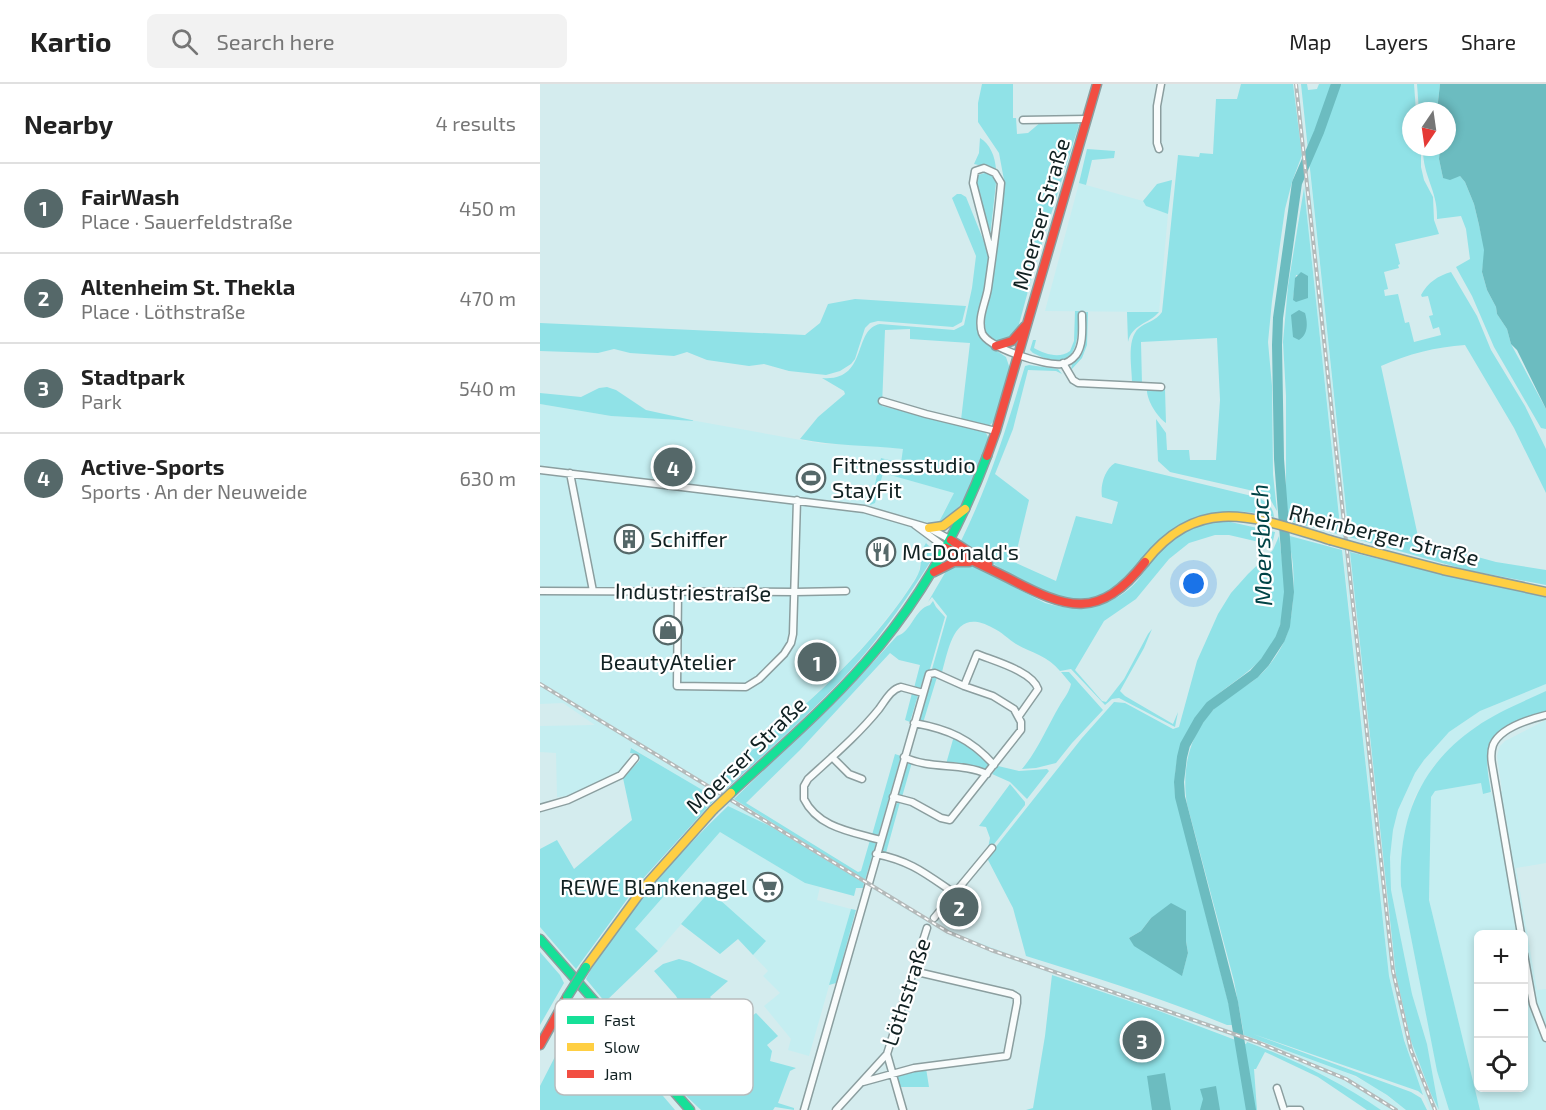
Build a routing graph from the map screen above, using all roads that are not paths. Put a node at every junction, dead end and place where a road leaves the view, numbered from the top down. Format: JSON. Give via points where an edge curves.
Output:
{"nodes":[{"id":1,"x":1097,"y":84,"type":"edge"},
{"id":2,"x":1161,"y":84,"type":"edge"},
{"id":3,"x":1087,"y":119,"type":"junction"},
{"id":4,"x":1023,"y":120,"type":"dead end"},
{"id":5,"x":1159,"y":149,"type":"dead end"},
{"id":6,"x":992,"y":256,"type":"junction"},
{"id":7,"x":1082,"y":315,"type":"dead end"},
{"id":8,"x":1029,"y":321,"type":"junction"},
{"id":9,"x":996,"y":346,"type":"junction"},
{"id":10,"x":1019,"y":354,"type":"junction"},
{"id":11,"x":1064,"y":363,"type":"junction"},
{"id":12,"x":1161,"y":387,"type":"dead end"},
{"id":13,"x":882,"y":401,"type":"dead end"},
{"id":14,"x":996,"y":431,"type":"junction"},
{"id":15,"x":540,"y":470,"type":"edge"},
{"id":16,"x":570,"y":473,"type":"junction"},
{"id":17,"x":797,"y":500,"type":"junction"},
{"id":18,"x":965,"y":509,"type":"junction"},
{"id":19,"x":914,"y":525,"type":"junction"},
{"id":20,"x":928,"y":528,"type":"junction"},
{"id":21,"x":951,"y":540,"type":"junction"},
{"id":22,"x":946,"y":548,"type":"junction"},
{"id":23,"x":975,"y":564,"type":"junction"},
{"id":24,"x":931,"y":574,"type":"junction"},
{"id":25,"x":1000,"y":574,"type":"junction"},
{"id":26,"x":540,"y":591,"type":"edge"},
{"id":27,"x":593,"y":591,"type":"junction"},
{"id":28,"x":678,"y":591,"type":"junction"},
{"id":29,"x":846,"y":591,"type":"dead end"},
{"id":30,"x":795,"y":592,"type":"junction"},
{"id":31,"x":1546,"y":592,"type":"edge"},
{"id":32,"x":964,"y":686,"type":"junction"},
{"id":33,"x":923,"y":693,"type":"junction"},
{"id":34,"x":1546,"y":715,"type":"edge"},
{"id":35,"x":1019,"y":716,"type":"junction"},
{"id":36,"x":914,"y":723,"type":"junction"},
{"id":37,"x":832,"y":757,"type":"junction"},
{"id":38,"x":904,"y":757,"type":"junction"},
{"id":39,"x":635,"y":758,"type":"dead end"},
{"id":40,"x":994,"y":765,"type":"junction"},
{"id":41,"x":987,"y":774,"type":"junction"},
{"id":42,"x":862,"y":779,"type":"dead end"},
{"id":43,"x":893,"y":797,"type":"junction"},
{"id":44,"x":540,"y":808,"type":"edge"},
{"id":45,"x":880,"y":840,"type":"junction"},
{"id":46,"x":992,"y":849,"type":"dead end"},
{"id":47,"x":876,"y":854,"type":"junction"},
{"id":48,"x":954,"y":893,"type":"junction"},
{"id":49,"x":934,"y":918,"type":"dead end"},
{"id":50,"x":927,"y":928,"type":"dead end"},
{"id":51,"x":1520,"y":930,"type":"edge"},
{"id":52,"x":540,"y":939,"type":"edge"},
{"id":53,"x":912,"y":971,"type":"junction"},
{"id":54,"x":1528,"y":976,"type":"edge"},
{"id":55,"x":566,"y":999,"type":"edge"},
{"id":56,"x":593,"y":999,"type":"edge"},
{"id":57,"x":555,"y":1018,"type":"edge"},
{"id":58,"x":1546,"y":1038,"type":"edge"},
{"id":59,"x":540,"y":1044,"type":"edge"},
{"id":60,"x":887,"y":1054,"type":"junction"},
{"id":61,"x":894,"y":1074,"type":"junction"},
{"id":62,"x":863,"y":1082,"type":"junction"},
{"id":63,"x":1277,"y":1088,"type":"dead end"},
{"id":64,"x":677,"y":1095,"type":"edge"},
{"id":65,"x":690,"y":1110,"type":"edge"},
{"id":66,"x":804,"y":1110,"type":"edge"},
{"id":67,"x":836,"y":1110,"type":"edge"},
{"id":68,"x":903,"y":1110,"type":"edge"},
{"id":69,"x":1284,"y":1110,"type":"edge"},
{"id":70,"x":1289,"y":1110,"type":"edge"},
{"id":71,"x":1300,"y":1110,"type":"edge"}],
"edges":[{"from":1,"to":3,"type":"main road","name":"Moerser Straße"},
{"from":2,"to":5,"type":"street","via":[[1157,106]]},
{"from":3,"to":4,"type":"street"},
{"from":3,"to":8,"type":"main road","name":"Moerser Straße"},
{"from":6,"to":6,"type":"street","name":"Moerser Straße","via":[[1001,183],[995,173],[984,168],[975,171],[972,179]]},
{"from":6,"to":9,"type":"street","name":"Moerser Straße","via":[[981,331]]},
{"from":7,"to":11,"type":"street","via":[[1080,347],[1075,357]]},
{"from":8,"to":9,"type":"main road","via":[[1012,341]]},
{"from":8,"to":10,"type":"main road","name":"Moerser Straße"},
{"from":9,"to":10,"type":"street"},
{"from":10,"to":11,"type":"street","via":[[1045,363]]},
{"from":10,"to":14,"type":"main road","name":"Moerser Straße"},
{"from":11,"to":12,"type":"street","via":[[1078,383]]},
{"from":13,"to":14,"type":"street"},
{"from":14,"to":18,"type":"main road","name":"Moerser Straße"},
{"from":15,"to":16,"type":"street"},
{"from":16,"to":17,"type":"street"},
{"from":16,"to":27,"type":"street"},
{"from":17,"to":19,"type":"street","via":[[864,509]]},
{"from":17,"to":30,"type":"street"},
{"from":18,"to":20,"type":"main road","via":[[943,526]]},
{"from":18,"to":21,"type":"main road","name":"Moerser Straße"},
{"from":19,"to":20,"type":"street"},
{"from":19,"to":22,"type":"street"},
{"from":20,"to":21,"type":"street"},
{"from":21,"to":22,"type":"main road","name":"Moerser Straße"},
{"from":21,"to":25,"type":"main road","name":"Rheinberger Straße"},
{"from":22,"to":23,"type":"main road","name":"Rheinberger Straße"},
{"from":22,"to":24,"type":"main road","name":"Moerser Straße"},
{"from":23,"to":24,"type":"main road","via":[[951,562]]},
{"from":23,"to":25,"type":"main road","name":"Rheinberger Straße"},
{"from":24,"to":55,"type":"main road","name":"Moerser Straße","bridge":true,"via":[[866,662],[713,810],[651,878],[614,925]]},
{"from":25,"to":31,"type":"main road","name":"Rheinberger Straße","bridge":true,"via":[[1044,597],[1086,604],[1122,589],[1161,543],[1184,526],[1221,517],[1246,518],[1443,570]]},
{"from":26,"to":27,"type":"street","name":"Industriestraße"},
{"from":27,"to":28,"type":"street","name":"Industriestraße"},
{"from":28,"to":30,"type":"street","name":"Industriestraße"},
{"from":28,"to":30,"type":"street","via":[[677,686],[723,687],[746,687],[784,654],[791,643]]},
{"from":29,"to":30,"type":"street","name":"Industriestraße"},
{"from":32,"to":33,"type":"street","via":[[930,673]]},
{"from":32,"to":35,"type":"street","via":[[993,696]]},
{"from":32,"to":35,"type":"street","via":[[977,654],[1024,674],[1038,689]]},
{"from":33,"to":36,"type":"street"},
{"from":33,"to":37,"type":"street","via":[[898,687]]},
{"from":34,"to":51,"type":"street","via":[[1504,733],[1492,750]]},
{"from":35,"to":40,"type":"street","via":[[1021,730]]},
{"from":36,"to":38,"type":"street"},
{"from":36,"to":40,"type":"street","via":[[965,738]]},
{"from":37,"to":42,"type":"street","via":[[849,774]]},
{"from":37,"to":45,"type":"street","via":[[804,786],[806,804],[828,824]]},
{"from":38,"to":41,"type":"street"},
{"from":38,"to":43,"type":"street"},
{"from":39,"to":44,"type":"street","via":[[621,775],[568,800]]},
{"from":40,"to":41,"type":"street"},
{"from":41,"to":43,"type":"street","via":[[950,820]]},
{"from":43,"to":45,"type":"street"},
{"from":45,"to":47,"type":"street"},
{"from":46,"to":48,"type":"street","name":"Löthstraße"},
{"from":47,"to":48,"type":"street","via":[[921,870]]},
{"from":47,"to":66,"type":"street"},
{"from":48,"to":49,"type":"street","name":"Löthstraße"},
{"from":50,"to":53,"type":"street","name":"Löthstraße"},
{"from":52,"to":56,"type":"main road"},
{"from":53,"to":60,"type":"street","name":"Löthstraße"},
{"from":53,"to":61,"type":"street","via":[[1012,994],[1017,1003],[1007,1056],[934,1064]]},
{"from":54,"to":58,"type":"street"},
{"from":57,"to":59,"type":"main road","name":"Moerser Straße","bridge":true},
{"from":60,"to":61,"type":"street"},
{"from":60,"to":62,"type":"street","name":"Löthstraße"},
{"from":61,"to":62,"type":"street"},
{"from":61,"to":68,"type":"street"},
{"from":62,"to":67,"type":"street","name":"Löthstraße"},
{"from":63,"to":69,"type":"street"},
{"from":64,"to":65,"type":"main road"},
{"from":70,"to":71,"type":"street"}]}
